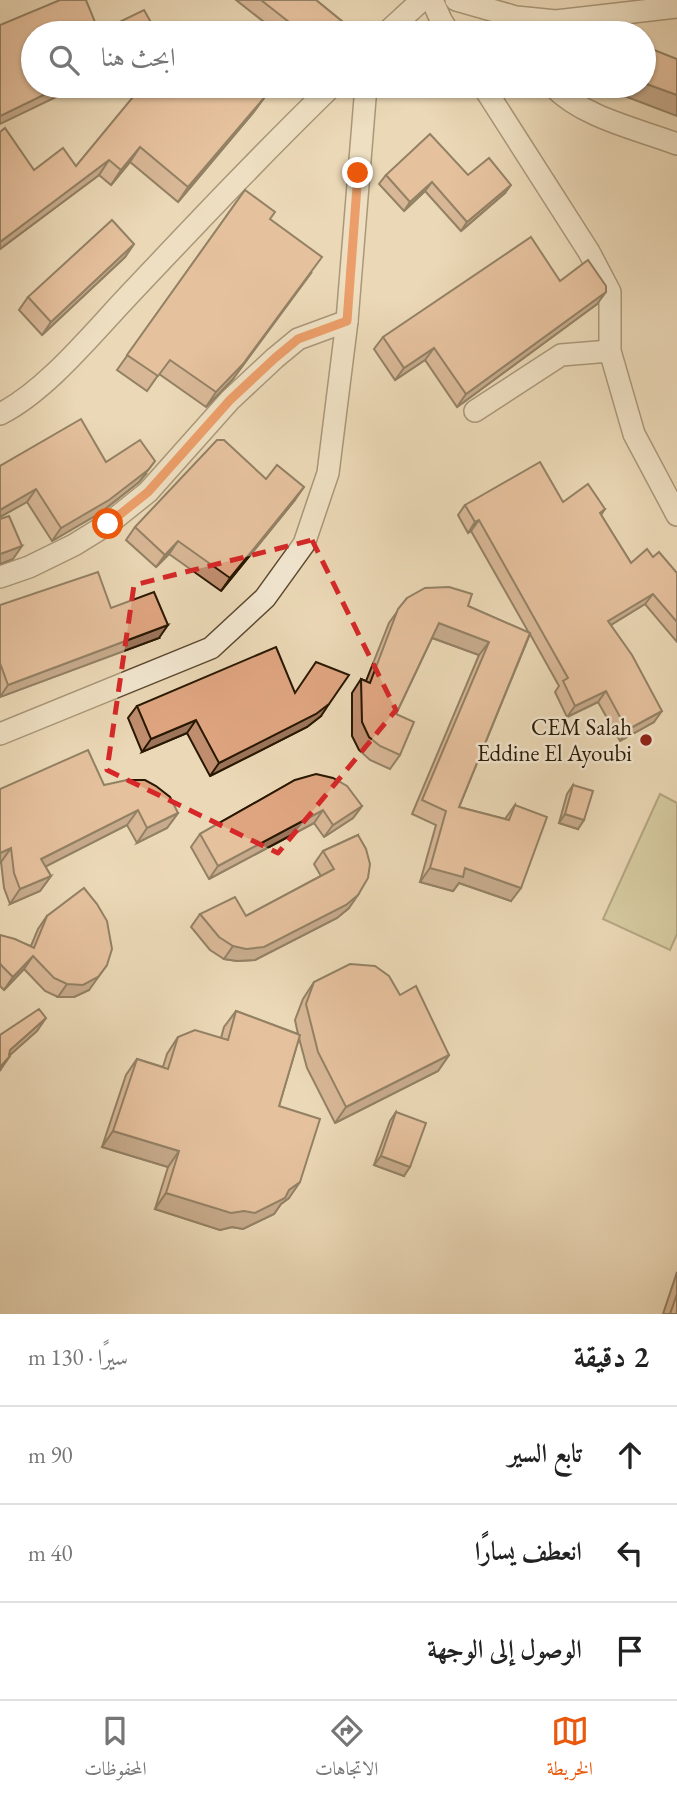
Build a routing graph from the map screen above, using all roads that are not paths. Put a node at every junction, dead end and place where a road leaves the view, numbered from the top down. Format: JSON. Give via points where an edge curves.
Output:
{"nodes":[{"id":1,"x":422,"y":0,"type":"edge"},
{"id":2,"x":432,"y":0,"type":"edge"},
{"id":3,"x":456,"y":0,"type":"edge"},
{"id":4,"x":639,"y":6,"type":"edge"},
{"id":5,"x":677,"y":7,"type":"edge"},
{"id":6,"x":399,"y":21,"type":"edge"},
{"id":7,"x":442,"y":21,"type":"edge"},
{"id":8,"x":509,"y":21,"type":"edge"},
{"id":9,"x":556,"y":21,"type":"edge"},
{"id":10,"x":320,"y":98,"type":"edge"},
{"id":11,"x":365,"y":98,"type":"edge"},
{"id":12,"x":491,"y":98,"type":"edge"},
{"id":13,"x":567,"y":98,"type":"edge"},
{"id":14,"x":677,"y":144,"type":"edge"},
{"id":15,"x":347,"y":321,"type":"junction"},
{"id":16,"x":610,"y":351,"type":"junction"},
{"id":17,"x":475,"y":411,"type":"dead end"},
{"id":18,"x":0,"y":414,"type":"edge"},
{"id":19,"x":677,"y":515,"type":"edge"},
{"id":20,"x":0,"y":577,"type":"edge"},
{"id":21,"x":0,"y":734,"type":"edge"}],
"edges":[{"from":1,"to":6,"type":"street"},
{"from":2,"to":7,"type":"street"},
{"from":3,"to":8,"type":"street"},
{"from":4,"to":5,"type":"street"},
{"from":4,"to":9,"type":"street"},
{"from":10,"to":18,"type":"street","via":[[57,370]]},
{"from":11,"to":15,"type":"street"},
{"from":12,"to":16,"type":"street","via":[[610,292]]},
{"from":13,"to":14,"type":"street","via":[[590,113]]},
{"from":15,"to":20,"type":"street","via":[[298,339],[275,358],[230,400],[148,492],[108,524],[74,545]]},
{"from":15,"to":21,"type":"street","via":[[328,473],[304,544],[265,598],[211,648]]},
{"from":16,"to":17,"type":"street","via":[[561,355]]},
{"from":16,"to":19,"type":"street","via":[[634,434]]}]}
